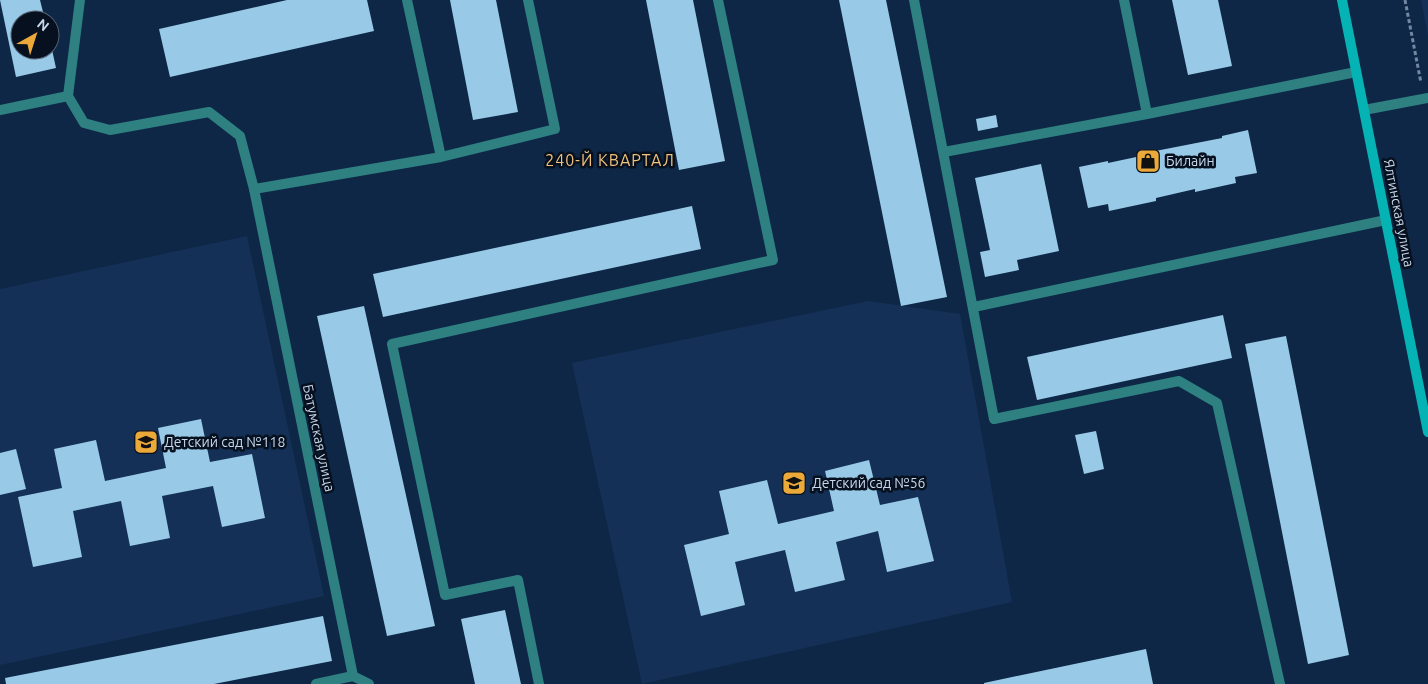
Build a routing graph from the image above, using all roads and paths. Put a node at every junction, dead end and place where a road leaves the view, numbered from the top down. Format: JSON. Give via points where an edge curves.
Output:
{"nodes":[{"id":1,"x":80,"y":0,"type":"edge"},
{"id":2,"x":407,"y":0,"type":"edge"},
{"id":3,"x":528,"y":0,"type":"edge"},
{"id":4,"x":718,"y":0,"type":"edge"},
{"id":5,"x":914,"y":0,"type":"edge"},
{"id":6,"x":1124,"y":0,"type":"edge"},
{"id":7,"x":1342,"y":0,"type":"edge"},
{"id":8,"x":1405,"y":0,"type":"edge"},
{"id":9,"x":1356,"y":72,"type":"junction"},
{"id":10,"x":68,"y":96,"type":"junction"},
{"id":11,"x":1426,"y":98,"type":"edge"},
{"id":12,"x":0,"y":110,"type":"edge"},
{"id":13,"x":1364,"y":110,"type":"junction"},
{"id":14,"x":1147,"y":114,"type":"junction"},
{"id":15,"x":944,"y":152,"type":"junction"},
{"id":16,"x":441,"y":157,"type":"junction"},
{"id":17,"x":254,"y":189,"type":"junction"},
{"id":18,"x":1386,"y":220,"type":"junction"},
{"id":19,"x":974,"y":307,"type":"junction"},
{"id":20,"x":1428,"y":432,"type":"edge"},
{"id":21,"x":353,"y":676,"type":"junction"},
{"id":22,"x":316,"y":684,"type":"edge"},
{"id":23,"x":369,"y":684,"type":"edge"},
{"id":24,"x":539,"y":684,"type":"edge"},
{"id":25,"x":1280,"y":684,"type":"edge"}],
"edges":[{"from":1,"to":10,"type":"street"},
{"from":2,"to":16,"type":"street"},
{"from":3,"to":16,"type":"street","via":[[555,129]]},
{"from":4,"to":24,"type":"street","via":[[773,260],[392,344],[446,596],[518,580]]},
{"from":5,"to":15,"type":"street"},
{"from":6,"to":14,"type":"street"},
{"from":7,"to":9,"type":"main road","name":"Ялтинская улица"},
{"from":8,"to":11,"type":"path"},
{"from":9,"to":13,"type":"main road","name":"Ялтинская улица"},
{"from":9,"to":14,"type":"street"},
{"from":10,"to":12,"type":"street"},
{"from":10,"to":17,"type":"street","name":"Батумская улица","via":[[84,123],[110,130],[210,112],[240,136]]},
{"from":11,"to":13,"type":"street"},
{"from":13,"to":18,"type":"main road","name":"Ялтинская улица"},
{"from":14,"to":15,"type":"street"},
{"from":15,"to":19,"type":"street"},
{"from":16,"to":17,"type":"street"},
{"from":17,"to":21,"type":"street","name":"Батумская улица"},
{"from":18,"to":19,"type":"street"},
{"from":18,"to":20,"type":"main road","name":"Ялтинская улица"},
{"from":19,"to":25,"type":"street","via":[[994,419],[1179,381],[1217,403]]},
{"from":21,"to":22,"type":"street"},
{"from":21,"to":23,"type":"street"}]}
